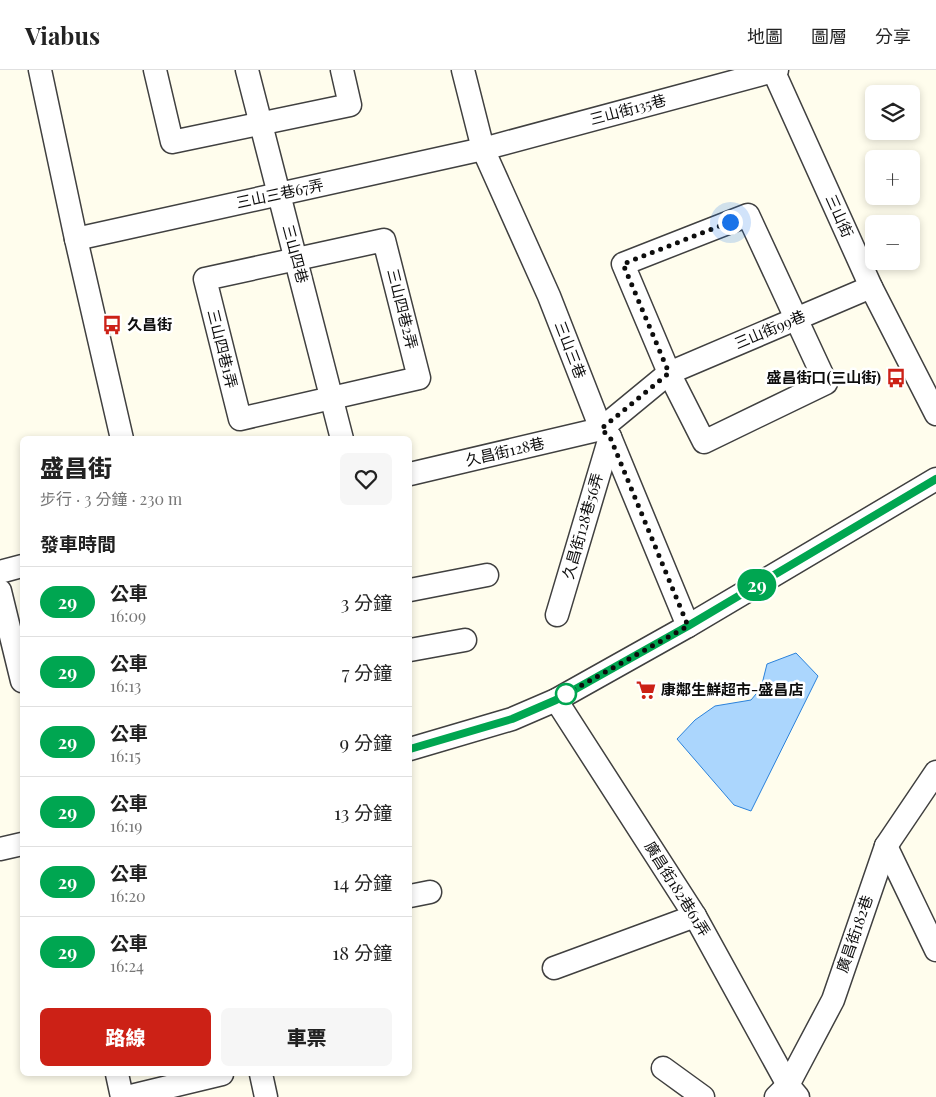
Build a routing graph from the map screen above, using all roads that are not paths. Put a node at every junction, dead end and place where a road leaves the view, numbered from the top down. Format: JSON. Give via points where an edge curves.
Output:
{"nodes":[{"id":1,"x":40,"y":70,"type":"edge"},
{"id":2,"x":155,"y":70,"type":"edge"},
{"id":3,"x":247,"y":70,"type":"edge"},
{"id":4,"x":342,"y":70,"type":"edge"},
{"id":5,"x":463,"y":70,"type":"edge"},
{"id":6,"x":775,"y":70,"type":"edge"},
{"id":7,"x":260,"y":124,"type":"junction"},
{"id":8,"x":483,"y":149,"type":"junction"},
{"id":9,"x":278,"y":195,"type":"junction"},
{"id":10,"x":76,"y":239,"type":"junction"},
{"id":11,"x":297,"y":259,"type":"junction"},
{"id":12,"x":871,"y":287,"type":"junction"},
{"id":13,"x":796,"y":318,"type":"junction"},
{"id":14,"x":669,"y":373,"type":"junction"},
{"id":15,"x":332,"y":399,"type":"junction"},
{"id":16,"x":936,"y":414,"type":"edge"},
{"id":17,"x":605,"y":433,"type":"junction"},
{"id":18,"x":121,"y":436,"type":"edge"},
{"id":19,"x":341,"y":436,"type":"edge"},
{"id":20,"x":412,"y":474,"type":"edge"},
{"id":21,"x":936,"y":479,"type":"edge"},
{"id":22,"x":20,"y":567,"type":"edge"},
{"id":23,"x":0,"y":572,"type":"edge"},
{"id":24,"x":487,"y":576,"type":"dead end"},
{"id":25,"x":412,"y":590,"type":"edge"},
{"id":26,"x":0,"y":591,"type":"edge"},
{"id":27,"x":557,"y":615,"type":"dead end"},
{"id":28,"x":688,"y":626,"type":"junction"},
{"id":29,"x":465,"y":640,"type":"dead end"},
{"id":30,"x":412,"y":644,"type":"edge"},
{"id":31,"x":20,"y":673,"type":"edge"},
{"id":32,"x":556,"y":700,"type":"junction"},
{"id":33,"x":412,"y":749,"type":"edge"},
{"id":34,"x":936,"y":772,"type":"edge"},
{"id":35,"x":20,"y":844,"type":"edge"},
{"id":36,"x":886,"y":846,"type":"junction"},
{"id":37,"x":0,"y":849,"type":"edge"},
{"id":38,"x":695,"y":916,"type":"junction"},
{"id":39,"x":936,"y":950,"type":"edge"},
{"id":40,"x":554,"y":968,"type":"dead end"},
{"id":41,"x":664,"y":1068,"type":"dead end"},
{"id":42,"x":117,"y":1076,"type":"edge"},
{"id":43,"x":214,"y":1076,"type":"edge"},
{"id":44,"x":261,"y":1076,"type":"edge"},
{"id":45,"x":787,"y":1093,"type":"edge"},
{"id":46,"x":122,"y":1097,"type":"edge"},
{"id":47,"x":127,"y":1097,"type":"edge"},
{"id":48,"x":266,"y":1097,"type":"edge"},
{"id":49,"x":703,"y":1097,"type":"edge"}],
"edges":[{"from":1,"to":10,"type":"street"},
{"from":2,"to":7,"type":"street","via":[[172,142]]},
{"from":3,"to":7,"type":"street","name":"三山四巷"},
{"from":4,"to":7,"type":"street","via":[[350,105]]},
{"from":5,"to":8,"type":"street","name":"三山三巷"},
{"from":6,"to":8,"type":"street","name":"三山街135巷"},
{"from":6,"to":12,"type":"street","name":"三山街"},
{"from":7,"to":9,"type":"street","name":"三山四巷"},
{"from":8,"to":9,"type":"street","name":"三山三巷67弄"},
{"from":8,"to":17,"type":"street","name":"三山三巷","via":[[549,296]]},
{"from":9,"to":10,"type":"street","name":"三山三巷67弄"},
{"from":9,"to":11,"type":"street","name":"三山四巷"},
{"from":10,"to":18,"type":"street"},
{"from":11,"to":15,"type":"street","name":"三山四巷"},
{"from":11,"to":15,"type":"street","name":"三山四巷2弄","via":[[384,240],[417,369],[419,378]]},
{"from":11,"to":15,"type":"street","name":"三山四巷1弄","via":[[205,279],[240,419]]},
{"from":12,"to":13,"type":"street","name":"三山街99巷"},
{"from":12,"to":16,"type":"street","name":"三山街"},
{"from":13,"to":14,"type":"street","name":"三山街99巷"},
{"from":13,"to":14,"type":"street","via":[[826,383],[704,442]]},
{"from":13,"to":14,"type":"street","via":[[748,215],[623,264]]},
{"from":14,"to":17,"type":"street","name":"三山街99巷"},
{"from":15,"to":19,"type":"street","name":"三山四巷"},
{"from":17,"to":20,"type":"street","name":"久昌街128巷"},
{"from":17,"to":27,"type":"street","name":"久昌街128巷56弄"},
{"from":17,"to":28,"type":"street","name":"三山三巷"},
{"from":21,"to":28,"type":"street"},
{"from":22,"to":23,"type":"street"},
{"from":24,"to":25,"type":"street"},
{"from":26,"to":31,"type":"street"},
{"from":28,"to":32,"type":"street"},
{"from":29,"to":30,"type":"street"},
{"from":32,"to":33,"type":"street","via":[[512,719]]},
{"from":32,"to":38,"type":"street","name":"廣昌街182巷61弄"},
{"from":34,"to":36,"type":"street","name":"廣昌街182巷"},
{"from":35,"to":37,"type":"street"},
{"from":36,"to":39,"type":"street"},
{"from":36,"to":45,"type":"street","name":"廣昌街182巷","via":[[833,1000]]},
{"from":38,"to":40,"type":"street"},
{"from":38,"to":45,"type":"street","name":"廣昌街182巷61弄"},
{"from":41,"to":49,"type":"street"},
{"from":42,"to":46,"type":"street"},
{"from":43,"to":47,"type":"street"},
{"from":44,"to":48,"type":"street"}]}
